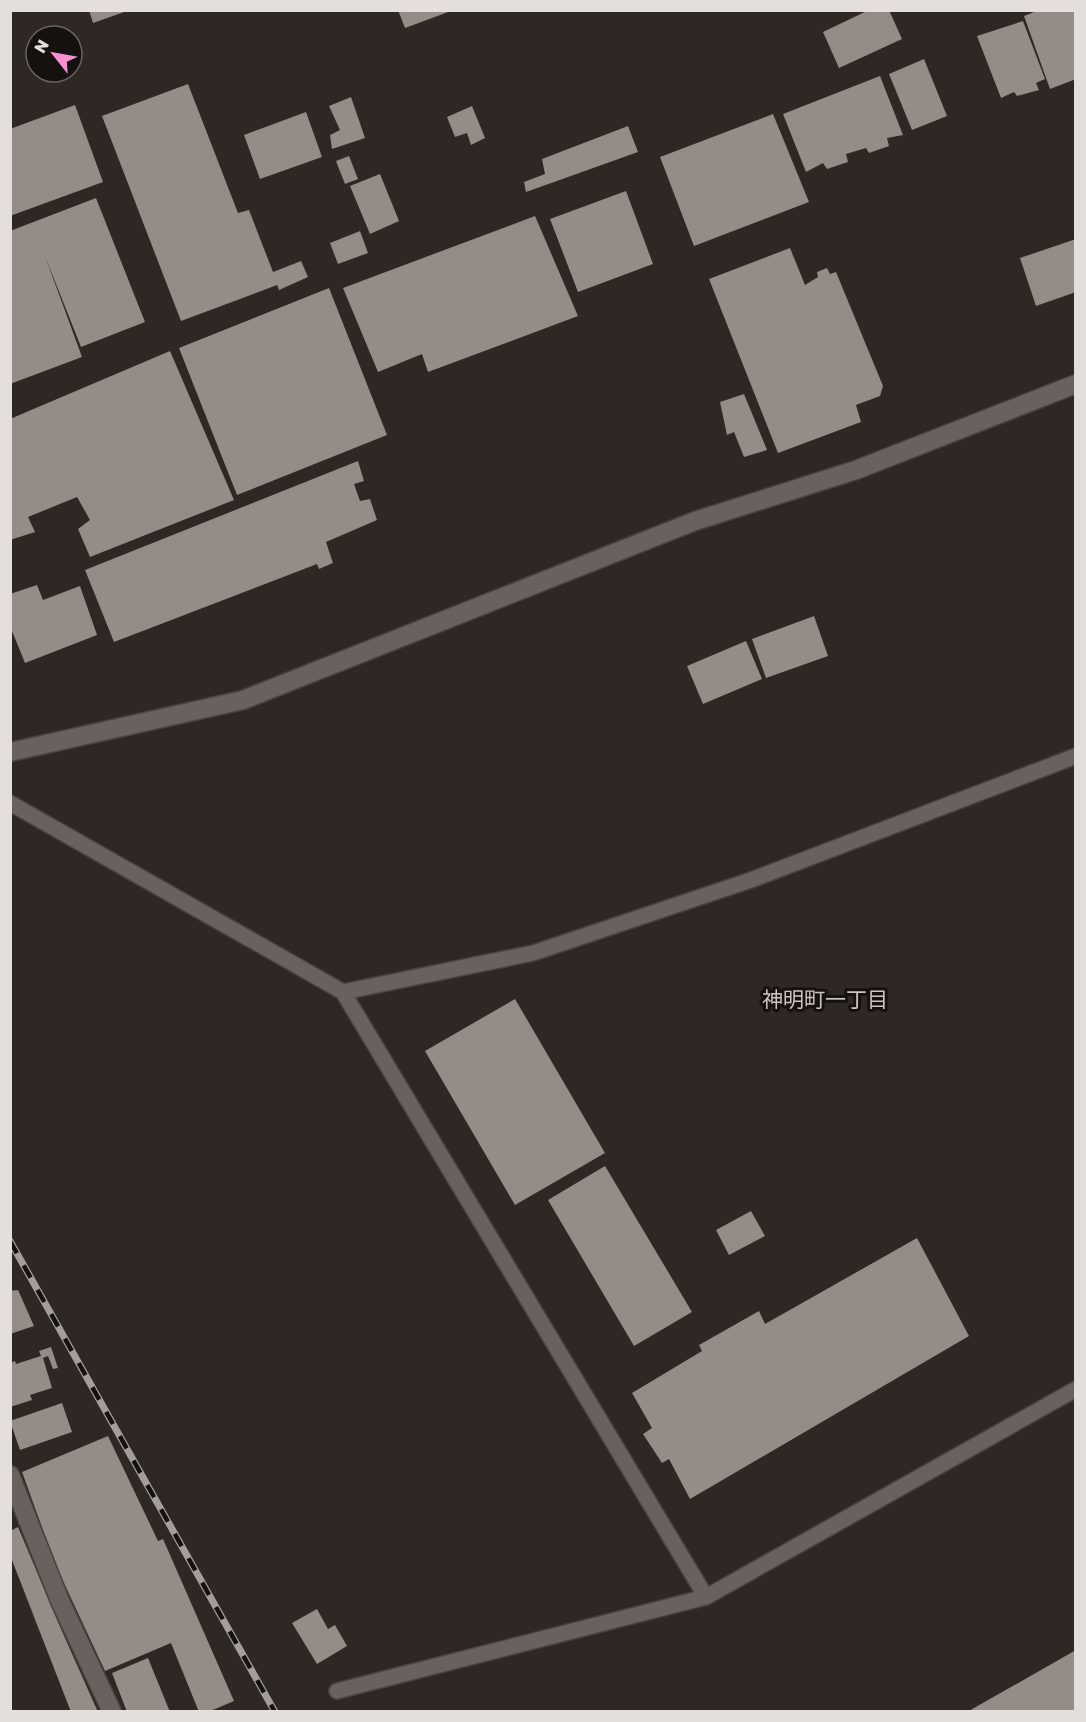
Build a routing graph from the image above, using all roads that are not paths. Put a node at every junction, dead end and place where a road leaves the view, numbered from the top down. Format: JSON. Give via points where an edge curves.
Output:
{"nodes":[{"id":1,"x":1076,"y":384,"type":"edge"},
{"id":2,"x":10,"y":752,"type":"edge"},
{"id":3,"x":1076,"y":756,"type":"edge"},
{"id":4,"x":10,"y":803,"type":"edge"},
{"id":5,"x":343,"y":992,"type":"junction"},
{"id":6,"x":1076,"y":1389,"type":"edge"},
{"id":7,"x":10,"y":1475,"type":"edge"},
{"id":8,"x":706,"y":1597,"type":"junction"},
{"id":9,"x":337,"y":1691,"type":"dead end"},
{"id":10,"x":112,"y":1712,"type":"edge"}],
"edges":[{"from":1,"to":2,"type":"street","via":[[856,470],[695,521],[243,700]]},
{"from":3,"to":5,"type":"lane","via":[[750,880],[533,953]]},
{"from":4,"to":5,"type":"lane"},
{"from":5,"to":8,"type":"lane"},
{"from":6,"to":8,"type":"lane"},
{"from":7,"to":10,"type":"street","via":[[60,1601]]},
{"from":8,"to":9,"type":"lane"}]}
